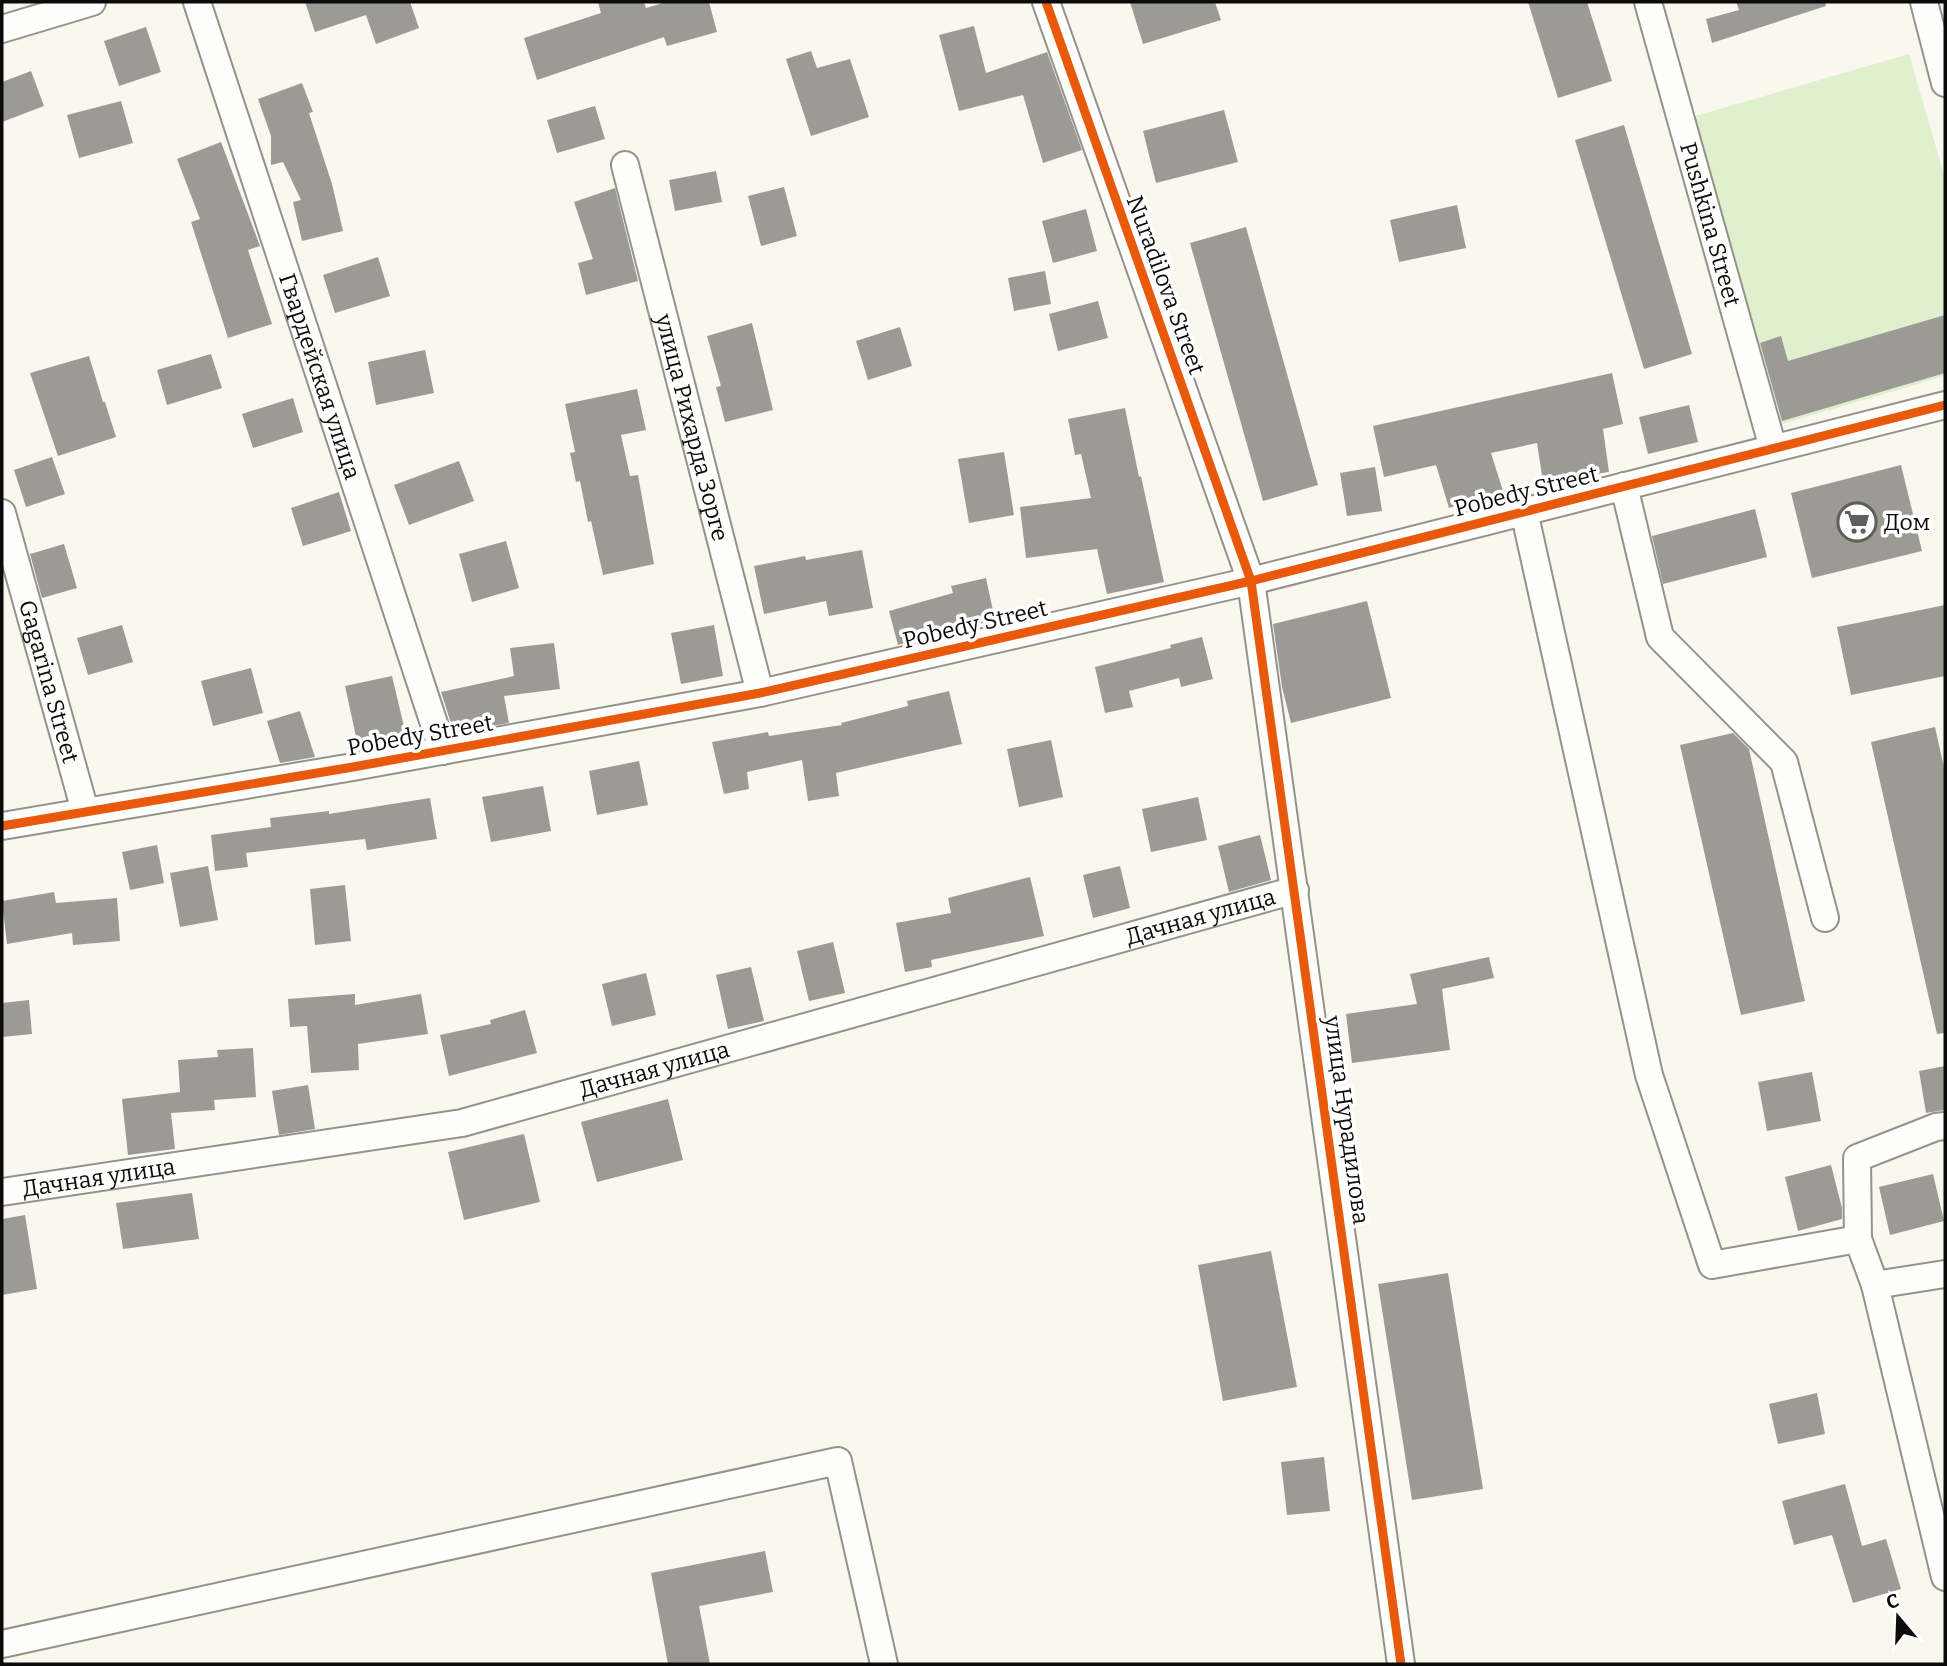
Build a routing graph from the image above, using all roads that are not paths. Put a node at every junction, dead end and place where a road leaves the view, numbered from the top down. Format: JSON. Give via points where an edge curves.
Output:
{"nodes":[{"id":1,"x":92,"y":2,"type":"edge"},
{"id":2,"x":197,"y":2,"type":"edge"},
{"id":3,"x":1045,"y":2,"type":"edge"},
{"id":4,"x":1648,"y":2,"type":"edge"},
{"id":5,"x":1924,"y":2,"type":"edge"},
{"id":6,"x":2,"y":29,"type":"edge"},
{"id":7,"x":1945,"y":83,"type":"edge"},
{"id":8,"x":625,"y":165,"type":"dead end"},
{"id":9,"x":1945,"y":405,"type":"edge"},
{"id":10,"x":1773,"y":448,"type":"junction"},
{"id":11,"x":1624,"y":486,"type":"junction"},
{"id":12,"x":1524,"y":511,"type":"junction"},
{"id":13,"x":2,"y":513,"type":"edge"},
{"id":14,"x":1251,"y":581,"type":"junction"},
{"id":15,"x":760,"y":693,"type":"junction"},
{"id":16,"x":443,"y":751,"type":"junction"},
{"id":17,"x":85,"y":811,"type":"junction"},
{"id":18,"x":2,"y":826,"type":"edge"},
{"id":19,"x":1295,"y":890,"type":"junction"},
{"id":20,"x":1825,"y":918,"type":"dead end"},
{"id":21,"x":1945,"y":1126,"type":"edge"},
{"id":22,"x":2,"y":1192,"type":"edge"},
{"id":23,"x":1858,"y":1240,"type":"junction"},
{"id":24,"x":1945,"y":1274,"type":"edge"},
{"id":25,"x":1875,"y":1285,"type":"junction"},
{"id":26,"x":1945,"y":1577,"type":"edge"},
{"id":27,"x":2,"y":1644,"type":"edge"},
{"id":28,"x":884,"y":1664,"type":"edge"},
{"id":29,"x":1401,"y":1664,"type":"edge"}],
"edges":[{"from":1,"to":6,"type":"street"},
{"from":2,"to":16,"type":"street","name":"Гвардейская улица"},
{"from":3,"to":14,"type":"street","name":"Nuradilova Street"},
{"from":4,"to":10,"type":"street","name":"Pushkina Street"},
{"from":5,"to":7,"type":"street"},
{"from":8,"to":15,"type":"street","name":"улица Рихарда Зорге"},
{"from":9,"to":10,"type":"street","name":"Pobedy Street"},
{"from":10,"to":11,"type":"street","name":"Pobedy Street"},
{"from":11,"to":12,"type":"street","name":"Pobedy Street"},
{"from":11,"to":20,"type":"street","via":[[1660,637],[1784,762]]},
{"from":12,"to":14,"type":"street","name":"Pobedy Street"},
{"from":12,"to":23,"type":"street","via":[[1649,1075],[1712,1265]]},
{"from":13,"to":17,"type":"street","name":"Gagarina Street"},
{"from":14,"to":15,"type":"street","name":"Pobedy Street"},
{"from":14,"to":19,"type":"street","name":"улица Нурадилова"},
{"from":15,"to":16,"type":"street","name":"Pobedy Street"},
{"from":16,"to":17,"type":"street","name":"Pobedy Street"},
{"from":17,"to":18,"type":"street","name":"Pobedy Street"},
{"from":19,"to":22,"type":"street","name":"Дачная улица","via":[[462,1123]]},
{"from":19,"to":29,"type":"street","name":"улица Нурадилова"},
{"from":21,"to":23,"type":"street","via":[[1857,1158]]},
{"from":23,"to":25,"type":"street"},
{"from":24,"to":25,"type":"street"},
{"from":25,"to":26,"type":"street"},
{"from":27,"to":28,"type":"street","via":[[838,1461]]}]}
